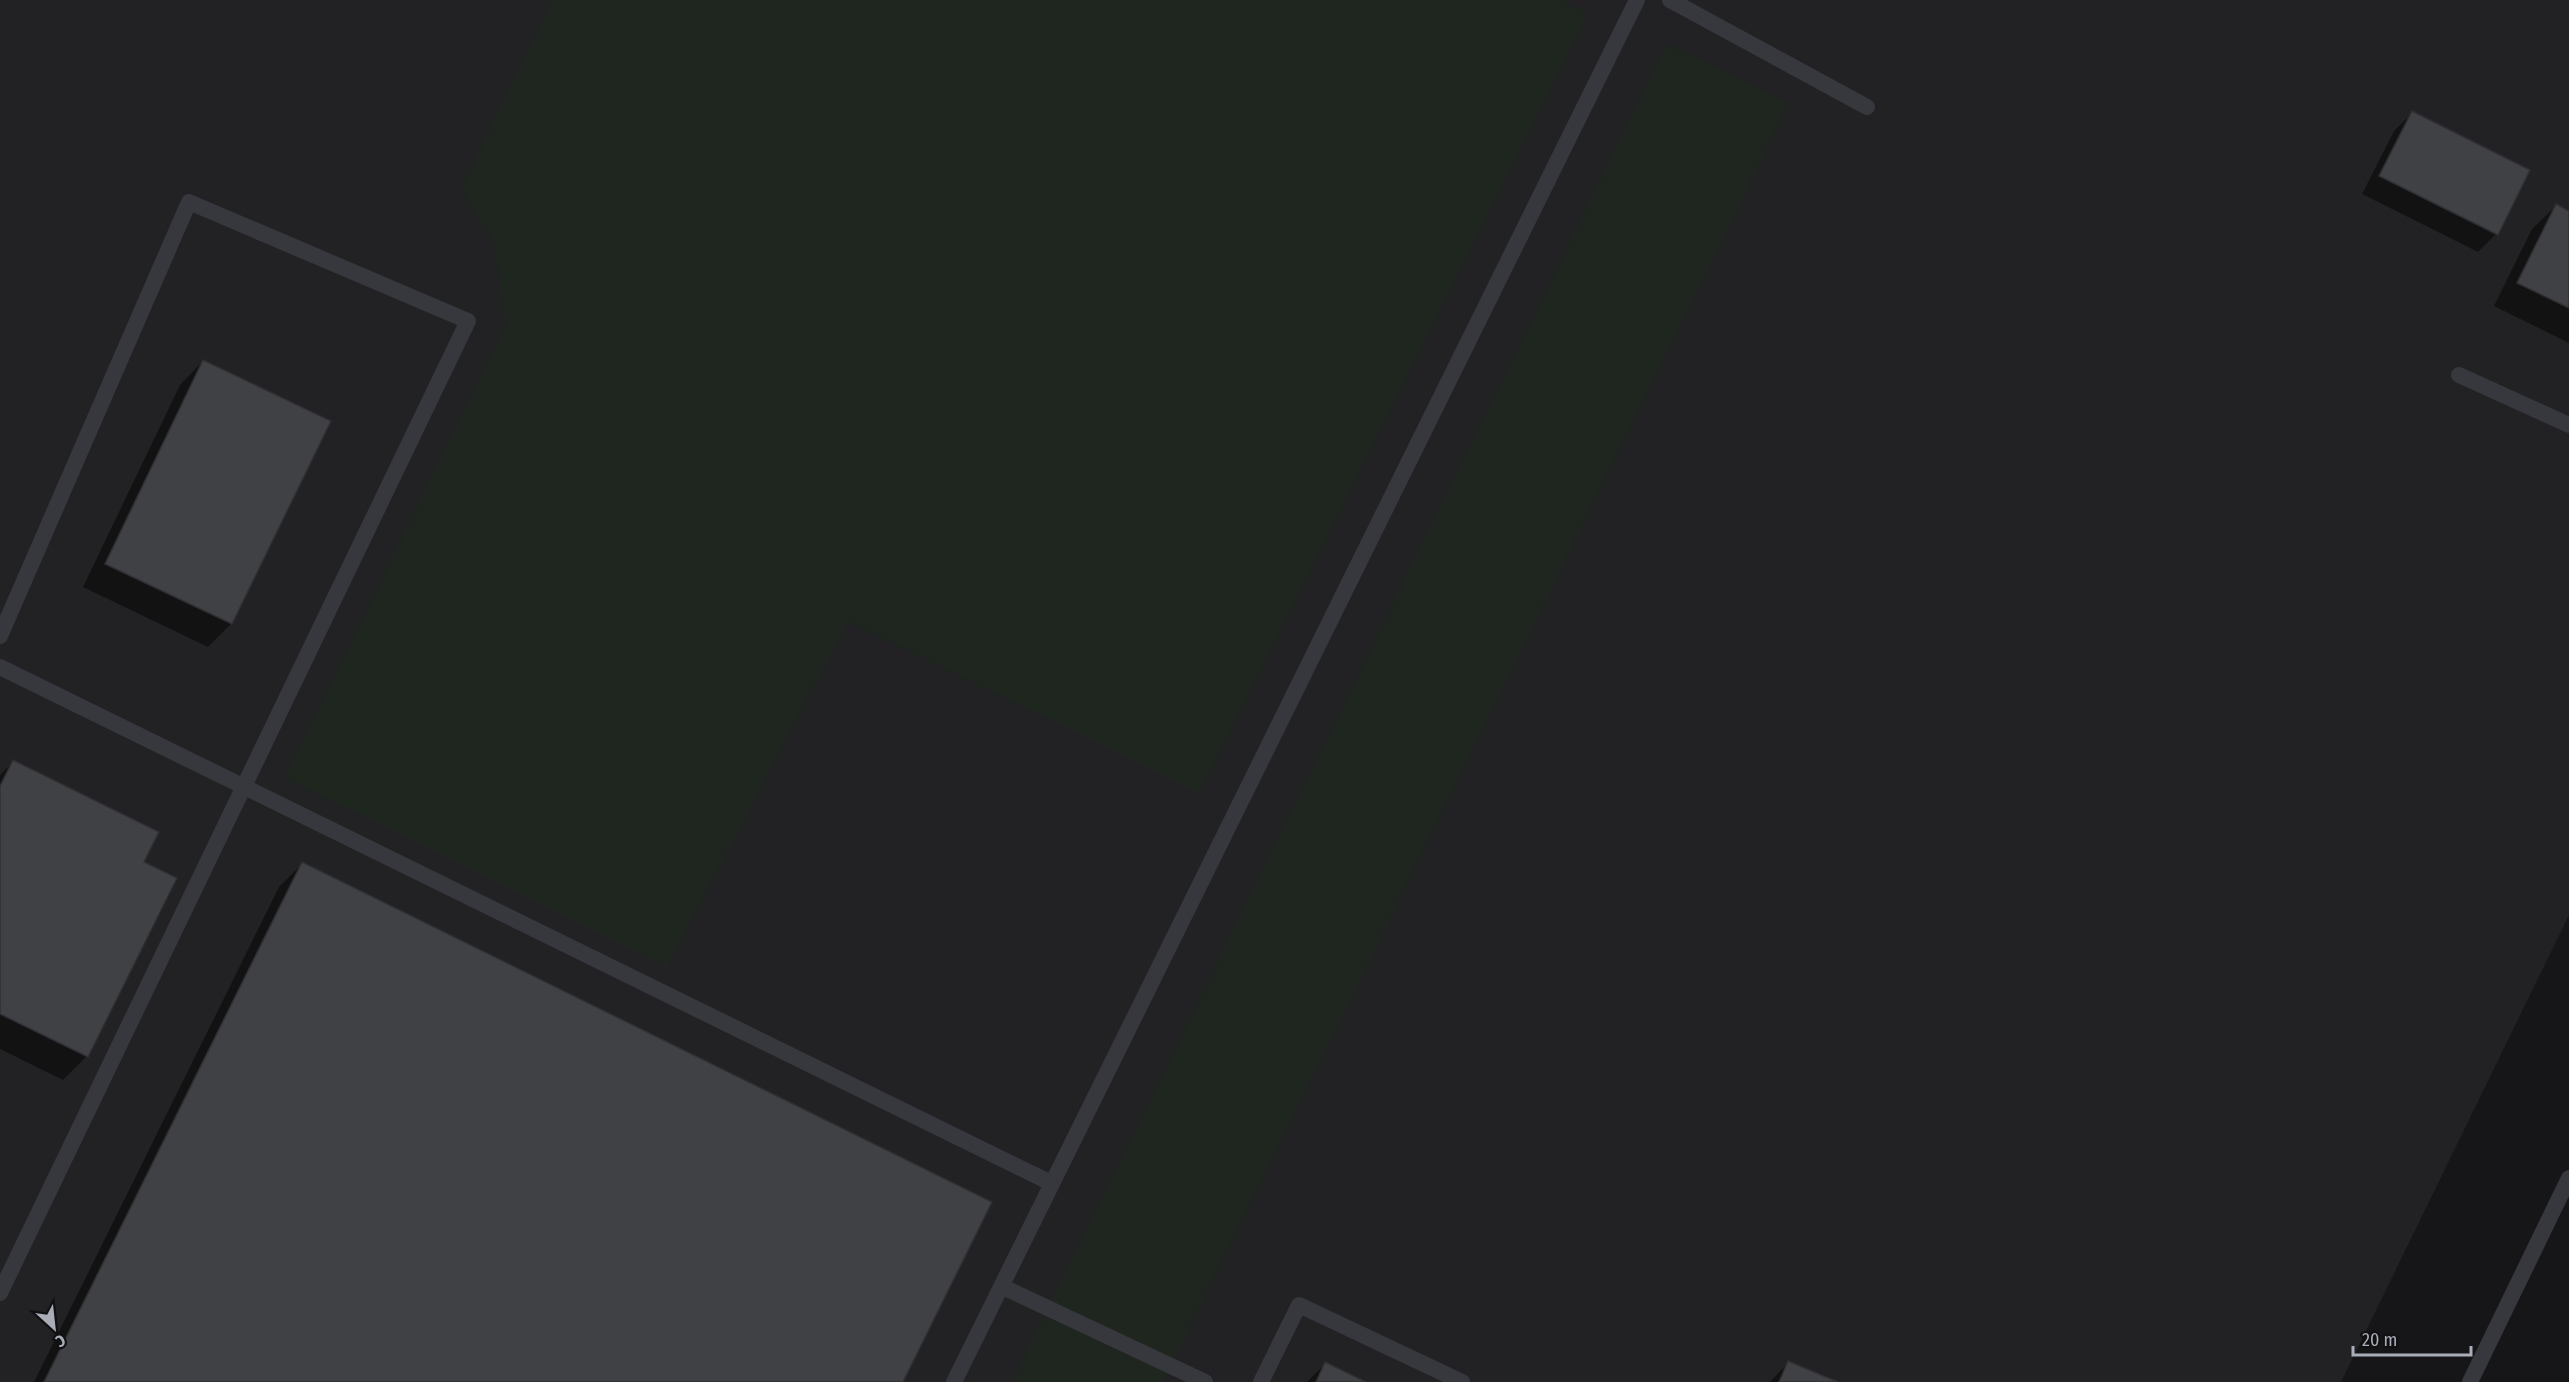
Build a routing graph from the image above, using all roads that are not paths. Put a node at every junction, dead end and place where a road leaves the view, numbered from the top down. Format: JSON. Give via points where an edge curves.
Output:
{"nodes":[{"id":1,"x":1637,"y":0,"type":"edge"},
{"id":2,"x":1670,"y":0,"type":"edge"},
{"id":3,"x":1867,"y":107,"type":"dead end"},
{"id":4,"x":2459,"y":375,"type":"dead end"},
{"id":5,"x":2569,"y":425,"type":"edge"},
{"id":6,"x":0,"y":636,"type":"edge"},
{"id":7,"x":0,"y":667,"type":"edge"},
{"id":8,"x":244,"y":786,"type":"junction"},
{"id":9,"x":2569,"y":1178,"type":"edge"},
{"id":10,"x":1051,"y":1183,"type":"junction"},
{"id":11,"x":1004,"y":1287,"type":"junction"},
{"id":12,"x":0,"y":1293,"type":"edge"},
{"id":13,"x":954,"y":1382,"type":"edge"},
{"id":14,"x":1205,"y":1382,"type":"edge"},
{"id":15,"x":1261,"y":1382,"type":"edge"},
{"id":16,"x":1462,"y":1382,"type":"edge"},
{"id":17,"x":2470,"y":1382,"type":"edge"}],
"edges":[{"from":1,"to":10,"type":"lane"},
{"from":2,"to":3,"type":"lane"},
{"from":4,"to":5,"type":"lane"},
{"from":6,"to":8,"type":"lane","via":[[189,202],[468,321]]},
{"from":7,"to":8,"type":"lane"},
{"from":8,"to":10,"type":"lane"},
{"from":8,"to":12,"type":"lane"},
{"from":9,"to":17,"type":"lane"},
{"from":10,"to":11,"type":"lane"},
{"from":11,"to":13,"type":"lane"},
{"from":11,"to":14,"type":"lane"},
{"from":15,"to":16,"type":"lane","via":[[1299,1305]]}]}
